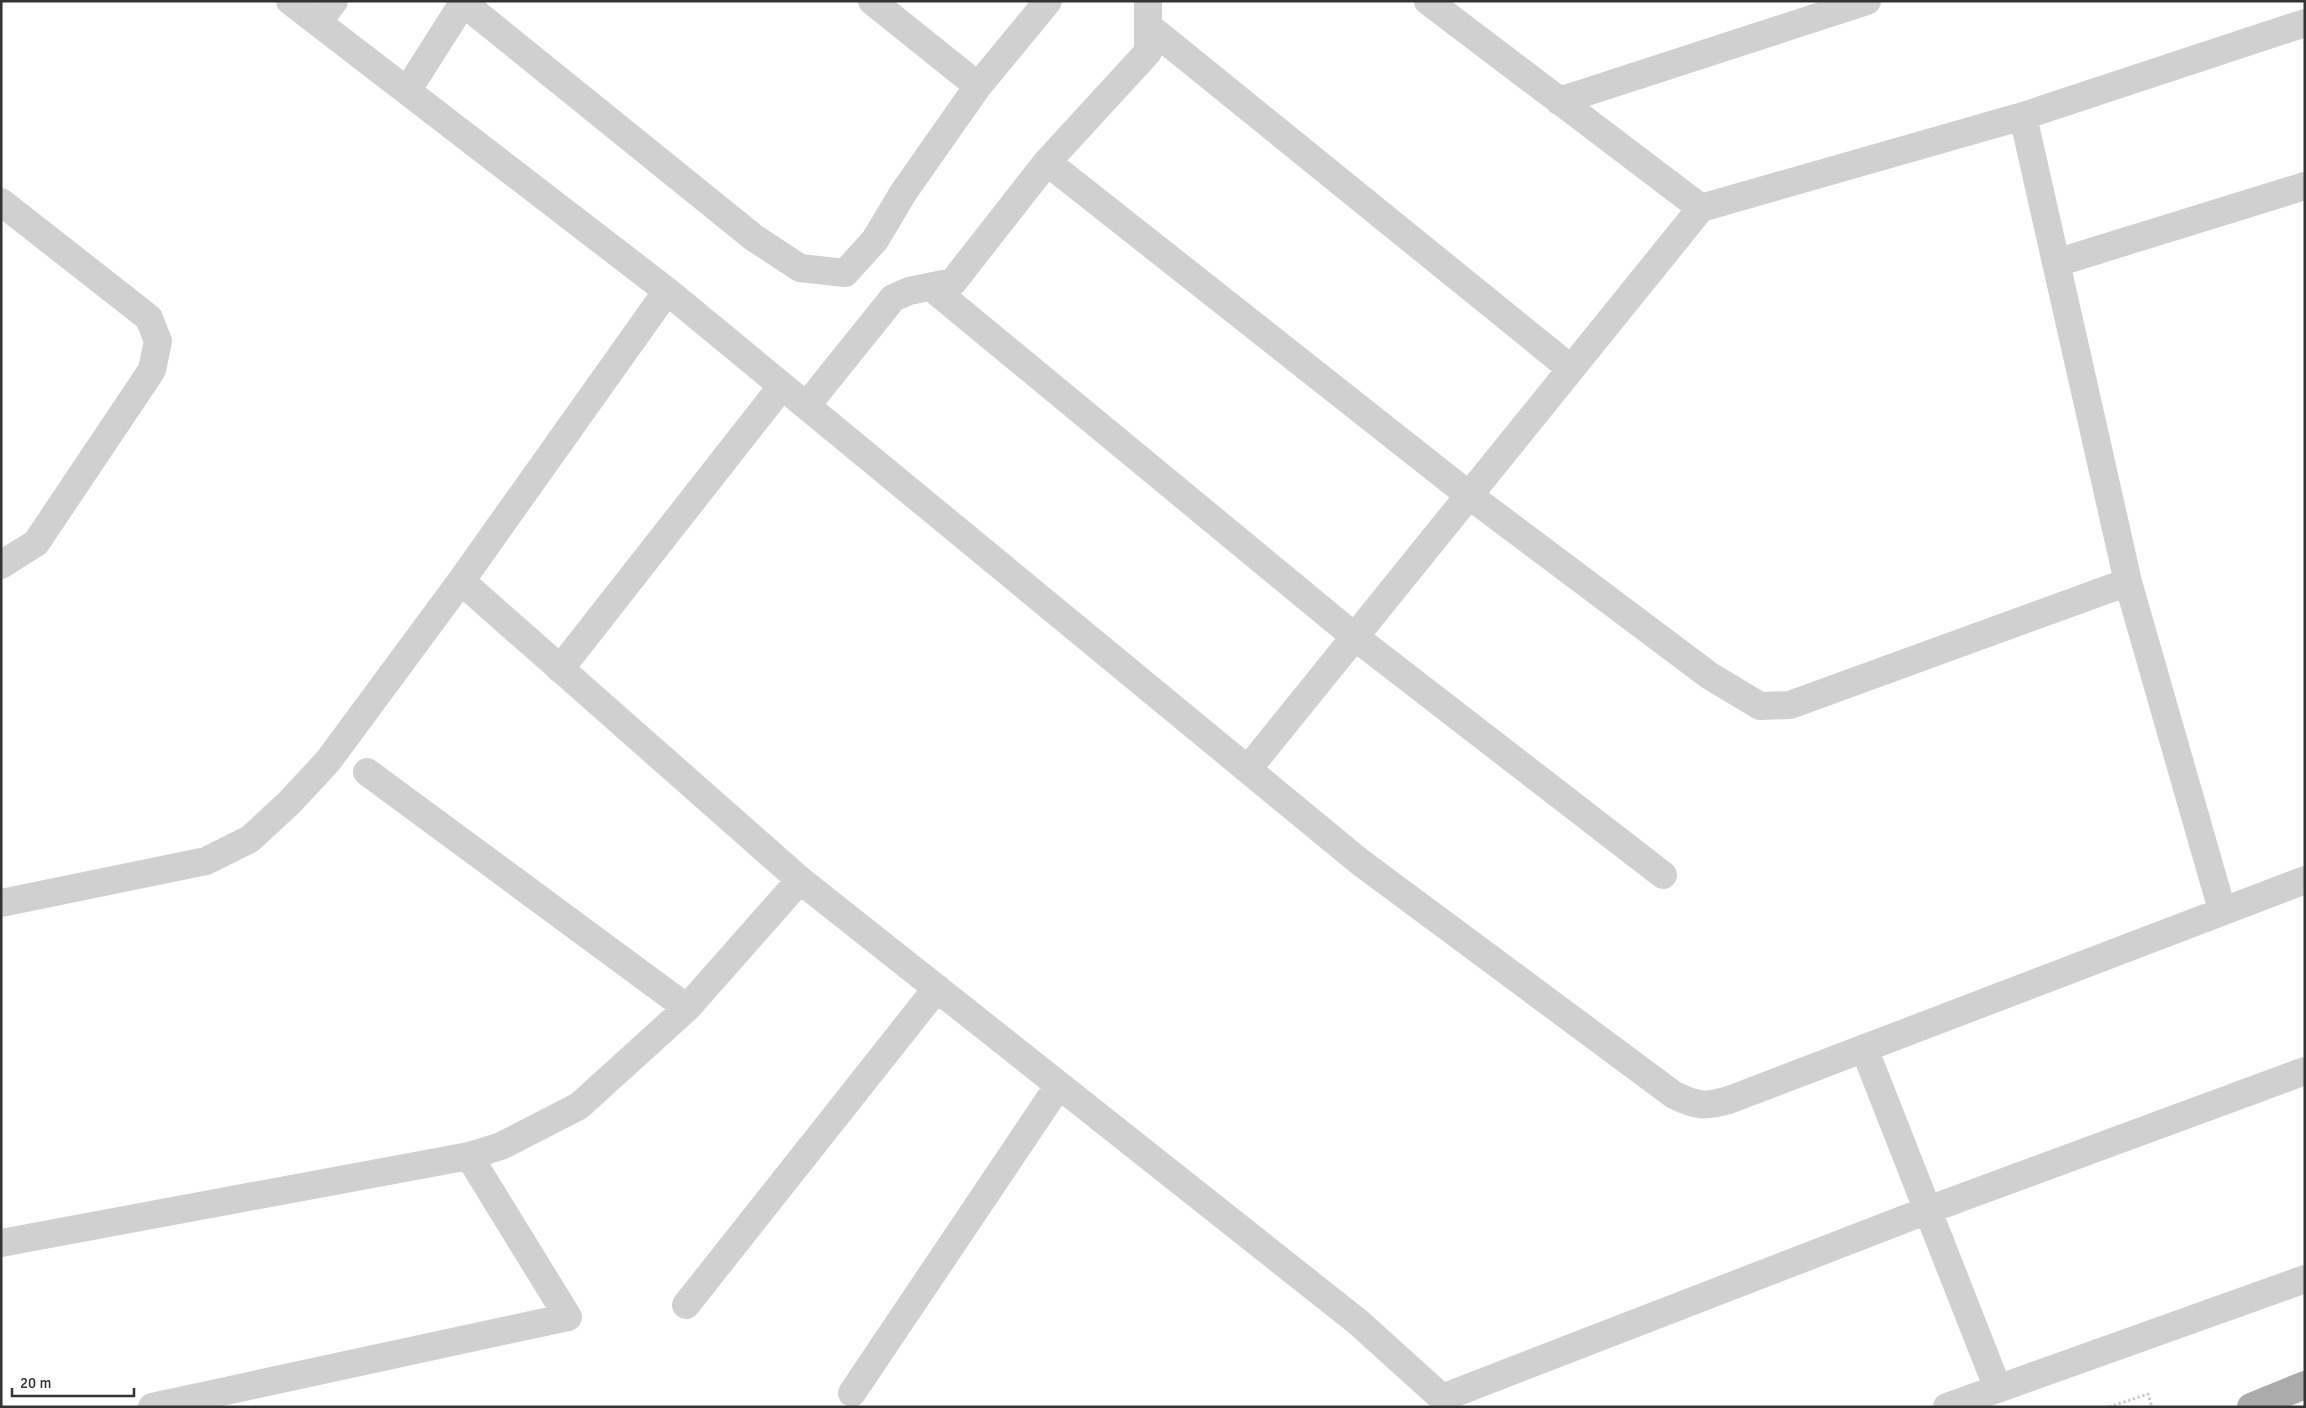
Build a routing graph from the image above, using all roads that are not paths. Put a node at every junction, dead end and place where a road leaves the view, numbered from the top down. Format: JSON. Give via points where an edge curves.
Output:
{"nodes":[{"id":1,"x":290,"y":1,"type":"edge"},
{"id":2,"x":872,"y":1,"type":"edge"},
{"id":3,"x":1048,"y":1,"type":"edge"},
{"id":4,"x":1428,"y":1,"type":"edge"},
{"id":5,"x":1867,"y":1,"type":"edge"},
{"id":6,"x":462,"y":2,"type":"edge"},
{"id":7,"x":326,"y":12,"type":"edge"},
{"id":8,"x":1148,"y":14,"type":"edge"},
{"id":9,"x":2305,"y":23,"type":"edge"},
{"id":10,"x":978,"y":86,"type":"junction"},
{"id":11,"x":407,"y":91,"type":"junction"},
{"id":12,"x":1559,"y":101,"type":"junction"},
{"id":13,"x":2022,"y":116,"type":"junction"},
{"id":14,"x":1047,"y":162,"type":"junction"},
{"id":15,"x":2305,"y":186,"type":"edge"},
{"id":16,"x":1,"y":202,"type":"edge"},
{"id":17,"x":1701,"y":208,"type":"junction"},
{"id":18,"x":2056,"y":263,"type":"junction"},
{"id":19,"x":931,"y":287,"type":"junction"},
{"id":20,"x":667,"y":291,"type":"junction"},
{"id":21,"x":1570,"y":368,"type":"junction"},
{"id":22,"x":782,"y":386,"type":"junction"},
{"id":23,"x":807,"y":405,"type":"junction"},
{"id":24,"x":1470,"y":496,"type":"junction"},
{"id":25,"x":1,"y":565,"type":"edge"},
{"id":26,"x":461,"y":581,"type":"junction"},
{"id":27,"x":2128,"y":582,"type":"junction"},
{"id":28,"x":1355,"y":637,"type":"junction"},
{"id":29,"x":560,"y":669,"type":"junction"},
{"id":30,"x":1248,"y":769,"type":"junction"},
{"id":31,"x":367,"y":772,"type":"dead end"},
{"id":32,"x":1663,"y":875,"type":"dead end"},
{"id":33,"x":800,"y":880,"type":"junction"},
{"id":34,"x":2305,"y":880,"type":"edge"},
{"id":35,"x":1,"y":903,"type":"edge"},
{"id":36,"x":2222,"y":910,"type":"junction"},
{"id":37,"x":937,"y":988,"type":"junction"},
{"id":38,"x":687,"y":1008,"type":"junction"},
{"id":39,"x":1864,"y":1048,"type":"junction"},
{"id":40,"x":2305,"y":1071,"type":"edge"},
{"id":41,"x":1059,"y":1085,"type":"junction"},
{"id":42,"x":469,"y":1156,"type":"junction"},
{"id":43,"x":1928,"y":1210,"type":"junction"},
{"id":44,"x":1,"y":1243,"type":"edge"},
{"id":45,"x":2305,"y":1279,"type":"edge"},
{"id":46,"x":686,"y":1305,"type":"dead end"},
{"id":47,"x":2305,"y":1385,"type":"edge"},
{"id":48,"x":1998,"y":1389,"type":"junction"},
{"id":49,"x":852,"y":1393,"type":"dead end"},
{"id":50,"x":1443,"y":1402,"type":"edge"},
{"id":51,"x":152,"y":1407,"type":"edge"},
{"id":52,"x":1947,"y":1407,"type":"edge"},
{"id":53,"x":2251,"y":1407,"type":"edge"}],
"edges":[{"from":1,"to":7,"type":"street"},
{"from":2,"to":10,"type":"street"},
{"from":3,"to":10,"type":"street"},
{"from":4,"to":12,"type":"street"},
{"from":5,"to":12,"type":"street"},
{"from":6,"to":10,"type":"street","via":[[753,237],[800,268],[845,273],[875,240],[903,193]]},
{"from":6,"to":11,"type":"street"},
{"from":7,"to":11,"type":"street"},
{"from":8,"to":14,"type":"street","via":[[1148,52]]},
{"from":8,"to":21,"type":"street"},
{"from":9,"to":13,"type":"street"},
{"from":11,"to":20,"type":"street"},
{"from":12,"to":17,"type":"street"},
{"from":13,"to":17,"type":"street"},
{"from":13,"to":18,"type":"street"},
{"from":14,"to":19,"type":"street","via":[[953,282]]},
{"from":14,"to":24,"type":"street"},
{"from":15,"to":18,"type":"street"},
{"from":16,"to":25,"type":"street","via":[[149,318],[158,341],[152,370],[36,543]]},
{"from":17,"to":21,"type":"street"},
{"from":18,"to":27,"type":"street"},
{"from":19,"to":23,"type":"street","via":[[893,298]]},
{"from":19,"to":28,"type":"street"},
{"from":20,"to":22,"type":"street"},
{"from":20,"to":26,"type":"street"},
{"from":21,"to":24,"type":"street"},
{"from":22,"to":23,"type":"street"},
{"from":22,"to":29,"type":"street"},
{"from":23,"to":30,"type":"street"},
{"from":24,"to":27,"type":"street","via":[[1710,676],[1760,706],[1790,705]]},
{"from":24,"to":28,"type":"street"},
{"from":26,"to":29,"type":"street"},
{"from":26,"to":35,"type":"street","via":[[328,761],[250,838],[206,861]]},
{"from":27,"to":36,"type":"street"},
{"from":28,"to":30,"type":"street"},
{"from":28,"to":32,"type":"street"},
{"from":29,"to":33,"type":"street"},
{"from":30,"to":39,"type":"street","via":[[1368,868],[1674,1095],[1695,1105],[1729,1100]]},
{"from":31,"to":38,"type":"street"},
{"from":33,"to":37,"type":"street"},
{"from":33,"to":38,"type":"street"},
{"from":34,"to":36,"type":"street"},
{"from":36,"to":39,"type":"street"},
{"from":37,"to":41,"type":"street"},
{"from":37,"to":46,"type":"street"},
{"from":38,"to":42,"type":"street","via":[[579,1106],[501,1146]]},
{"from":39,"to":43,"type":"street"},
{"from":40,"to":43,"type":"street"},
{"from":41,"to":49,"type":"street"},
{"from":41,"to":50,"type":"street","via":[[1358,1322]]},
{"from":42,"to":44,"type":"street"},
{"from":42,"to":51,"type":"street","via":[[568,1317]]},
{"from":43,"to":48,"type":"street"},
{"from":43,"to":50,"type":"street"},
{"from":45,"to":48,"type":"street"},
{"from":47,"to":53,"type":"main road"},
{"from":48,"to":52,"type":"street"}]}
